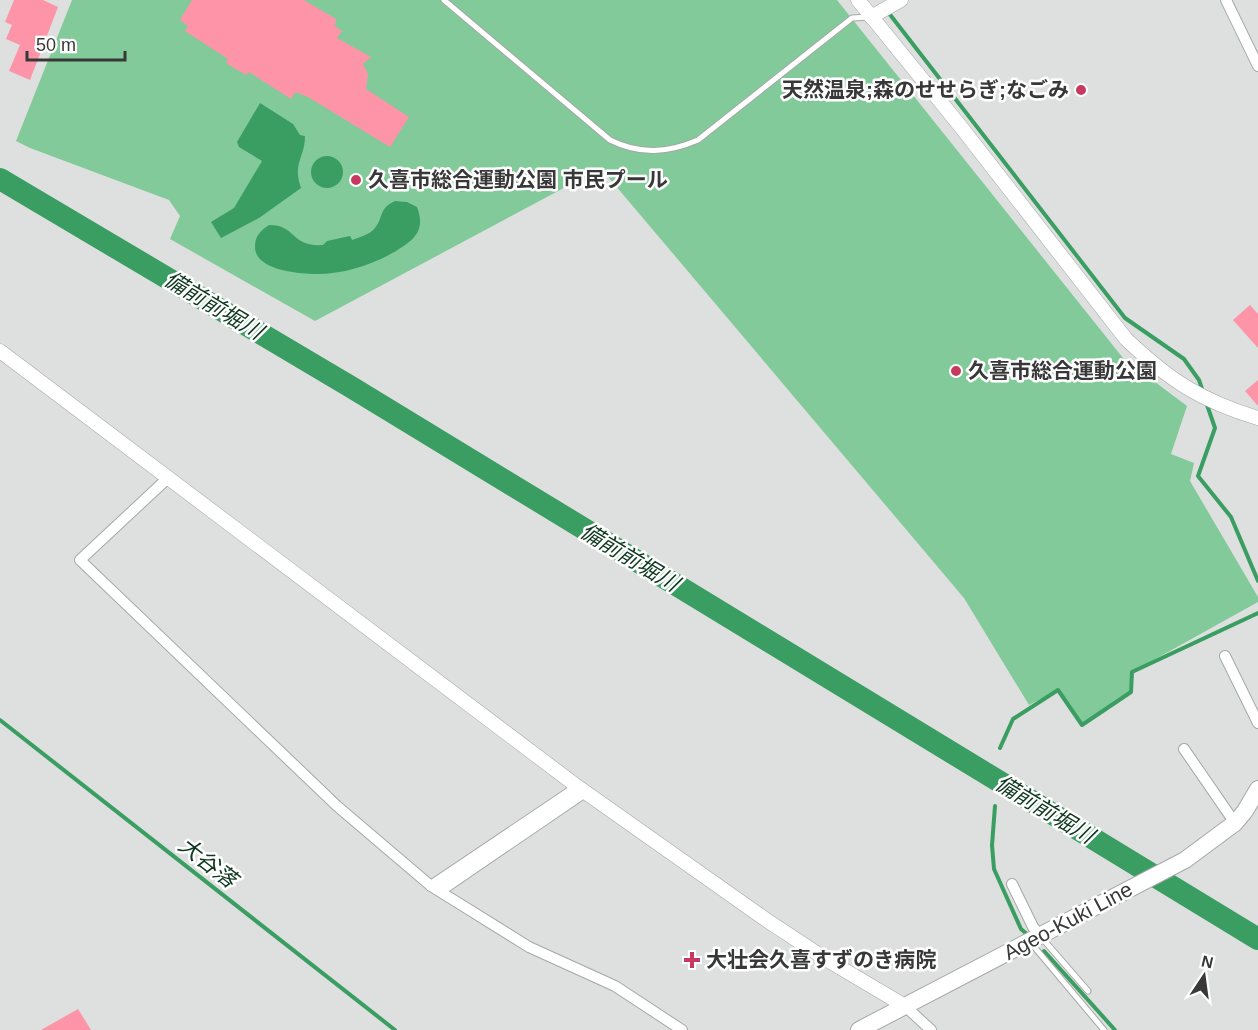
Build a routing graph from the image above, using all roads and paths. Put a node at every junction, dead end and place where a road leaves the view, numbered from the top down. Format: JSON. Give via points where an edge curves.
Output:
{"nodes":[{"id":1,"x":444,"y":0,"type":"edge"},
{"id":2,"x":858,"y":0,"type":"edge"},
{"id":3,"x":901,"y":0,"type":"edge"},
{"id":4,"x":1226,"y":0,"type":"edge"},
{"id":5,"x":871,"y":17,"type":"junction"},
{"id":6,"x":1258,"y":66,"type":"edge"},
{"id":7,"x":0,"y":351,"type":"edge"},
{"id":8,"x":1258,"y":418,"type":"edge"},
{"id":9,"x":169,"y":477,"type":"junction"},
{"id":10,"x":1225,"y":656,"type":"dead end"},
{"id":11,"x":1258,"y":723,"type":"edge"},
{"id":12,"x":1184,"y":749,"type":"dead end"},
{"id":13,"x":582,"y":789,"type":"junction"},
{"id":14,"x":1258,"y":789,"type":"edge"},
{"id":15,"x":1246,"y":814,"type":"edge"},
{"id":16,"x":1012,"y":885,"type":"dead end"},
{"id":17,"x":436,"y":888,"type":"junction"},
{"id":18,"x":1035,"y":939,"type":"junction"},
{"id":19,"x":1088,"y":991,"type":"dead end"},
{"id":20,"x":905,"y":1006,"type":"junction"},
{"id":21,"x":682,"y":1030,"type":"edge"},
{"id":22,"x":859,"y":1030,"type":"edge"},
{"id":23,"x":932,"y":1030,"type":"edge"},
{"id":24,"x":1104,"y":1030,"type":"edge"}],
"edges":[{"from":1,"to":5,"type":"lane","via":[[610,140],[626,148],[665,151],[698,140],[852,18]]},
{"from":2,"to":5,"type":"street"},
{"from":3,"to":5,"type":"street"},
{"from":4,"to":6,"type":"street"},
{"from":5,"to":8,"type":"street","via":[[1126,339],[1190,391]]},
{"from":7,"to":9,"type":"street"},
{"from":9,"to":13,"type":"street"},
{"from":9,"to":17,"type":"street","via":[[80,560],[336,806]]},
{"from":10,"to":11,"type":"street"},
{"from":12,"to":15,"type":"street"},
{"from":13,"to":17,"type":"street"},
{"from":13,"to":20,"type":"street","via":[[765,919]]},
{"from":14,"to":15,"type":"main road","name":"Ageo-Kuki Line"},
{"from":15,"to":18,"type":"main road","name":"Ageo-Kuki Line","via":[[1216,839],[1170,868]]},
{"from":16,"to":18,"type":"street"},
{"from":17,"to":21,"type":"street","via":[[529,947],[615,986]]},
{"from":18,"to":19,"type":"lane"},
{"from":18,"to":20,"type":"main road","name":"Ageo-Kuki Line"},
{"from":18,"to":24,"type":"lane"},
{"from":20,"to":22,"type":"main road","name":"Ageo-Kuki Line"},
{"from":20,"to":23,"type":"street"}]}
